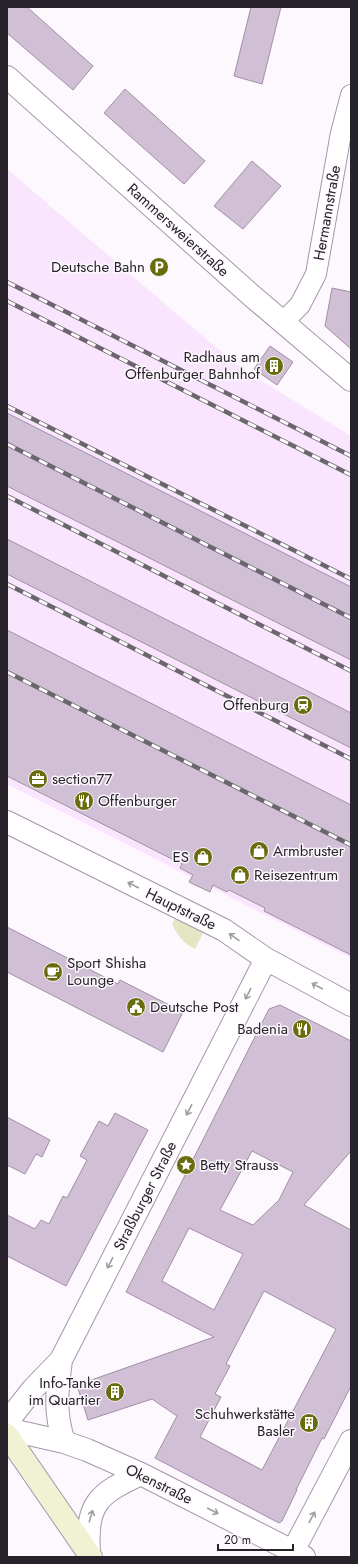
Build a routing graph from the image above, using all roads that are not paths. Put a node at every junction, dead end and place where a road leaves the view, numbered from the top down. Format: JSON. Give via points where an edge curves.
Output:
{"nodes":[{"id":1,"x":7,"y":77,"type":"edge"},
{"id":2,"x":351,"y":95,"type":"edge"},
{"id":3,"x":283,"y":322,"type":"junction"},
{"id":4,"x":351,"y":380,"type":"edge"},
{"id":5,"x":7,"y":822,"type":"edge"},
{"id":6,"x":266,"y":959,"type":"junction"},
{"id":7,"x":351,"y":1004,"type":"edge"},
{"id":8,"x":61,"y":1360,"type":"junction"},
{"id":9,"x":7,"y":1422,"type":"edge"},
{"id":10,"x":7,"y":1429,"type":"edge"},
{"id":11,"x":7,"y":1435,"type":"edge"},
{"id":12,"x":351,"y":1441,"type":"edge"},
{"id":13,"x":64,"y":1442,"type":"junction"},
{"id":14,"x":140,"y":1474,"type":"junction"},
{"id":15,"x":299,"y":1554,"type":"edge"},
{"id":16,"x":90,"y":1556,"type":"edge"}],
"edges":[{"from":1,"to":3,"type":"street","name":"Rammersweierstraße"},
{"from":2,"to":3,"type":"street","name":"Hermannstraße","via":[[341,133],[316,274],[300,306]]},
{"from":3,"to":4,"type":"street","name":"Rammersweierstraße"},
{"from":6,"to":5,"type":"street","name":"Hauptstraße","one_way":true,"via":[[224,930]]},
{"from":7,"to":6,"type":"street","name":"Hauptstraße","one_way":true},
{"from":6,"to":8,"type":"street","name":"Straßburger Straße","one_way":true},
{"from":8,"to":9,"type":"street","name":"Straßburger Straße","via":[[33,1389]]},
{"from":8,"to":13,"type":"street","via":[[56,1413]]},
{"from":10,"to":13,"type":"street","name":"Okenstraße"},
{"from":11,"to":16,"type":"main road"},
{"from":15,"to":12,"type":"street","one_way":true},
{"from":13,"to":14,"type":"street","name":"Okenstraße"},
{"from":14,"to":15,"type":"street","name":"Okenstraße","one_way":true},
{"from":16,"to":14,"type":"street","one_way":true,"via":[[88,1534],[94,1506],[109,1490]]}]}
